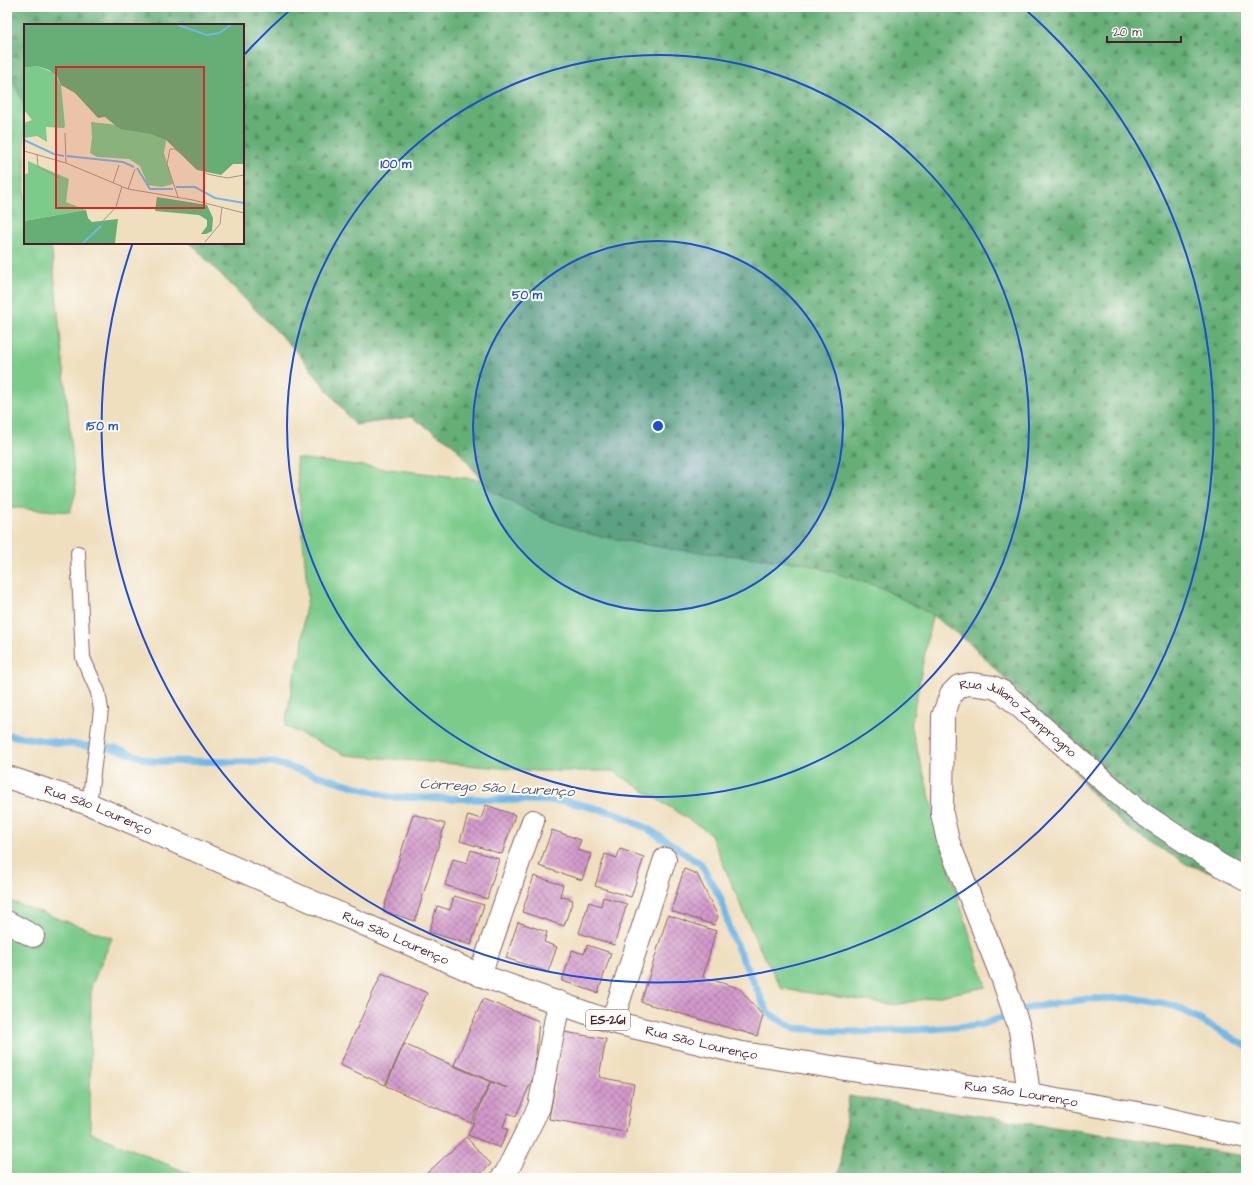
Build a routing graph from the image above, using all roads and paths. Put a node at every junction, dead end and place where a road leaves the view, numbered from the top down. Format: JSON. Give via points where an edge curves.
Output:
{"nodes":[{"id":1,"x":78,"y":553,"type":"dead end"},
{"id":2,"x":7,"y":777,"type":"edge"},
{"id":3,"x":89,"y":804,"type":"junction"},
{"id":4,"x":533,"y":822,"type":"dead end"},
{"id":5,"x":665,"y":859,"type":"dead end"},
{"id":6,"x":1246,"y":879,"type":"edge"},
{"id":7,"x":7,"y":922,"type":"edge"},
{"id":8,"x":33,"y":936,"type":"dead end"},
{"id":9,"x":480,"y":974,"type":"junction"},
{"id":10,"x":559,"y":1002,"type":"junction"},
{"id":11,"x":612,"y":1022,"type":"junction"},
{"id":12,"x":1029,"y":1094,"type":"junction"},
{"id":13,"x":1246,"y":1137,"type":"edge"},
{"id":14,"x":502,"y":1178,"type":"edge"}],
"edges":[{"from":1,"to":3,"type":"lane","via":[[81,648],[98,692],[101,710]]},
{"from":2,"to":3,"type":"street","name":"Rua São Lourenço","number":"ES-261"},
{"from":3,"to":9,"type":"street","name":"Rua São Lourenço","number":"ES-261"},
{"from":4,"to":9,"type":"street"},
{"from":5,"to":11,"type":"street"},
{"from":6,"to":12,"type":"street","name":"Rua Juliano Zamprogno","via":[[1220,865],[1137,810],[1003,692],[982,684],[959,686],[951,694],[943,716],[942,814],[948,841],[1020,1030]]},
{"from":7,"to":8,"type":"street"},
{"from":9,"to":10,"type":"street","name":"Rua São Lourenço","number":"ES-261"},
{"from":10,"to":11,"type":"street","name":"Rua São Lourenço","number":"ES-261"},
{"from":10,"to":14,"type":"street","via":[[539,1107]]},
{"from":11,"to":12,"type":"street","name":"Rua São Lourenço","number":"ES-261","via":[[737,1052]]},
{"from":12,"to":13,"type":"street","name":"Rua São Lourenço","number":"ES-261","via":[[1155,1116]]}]}
